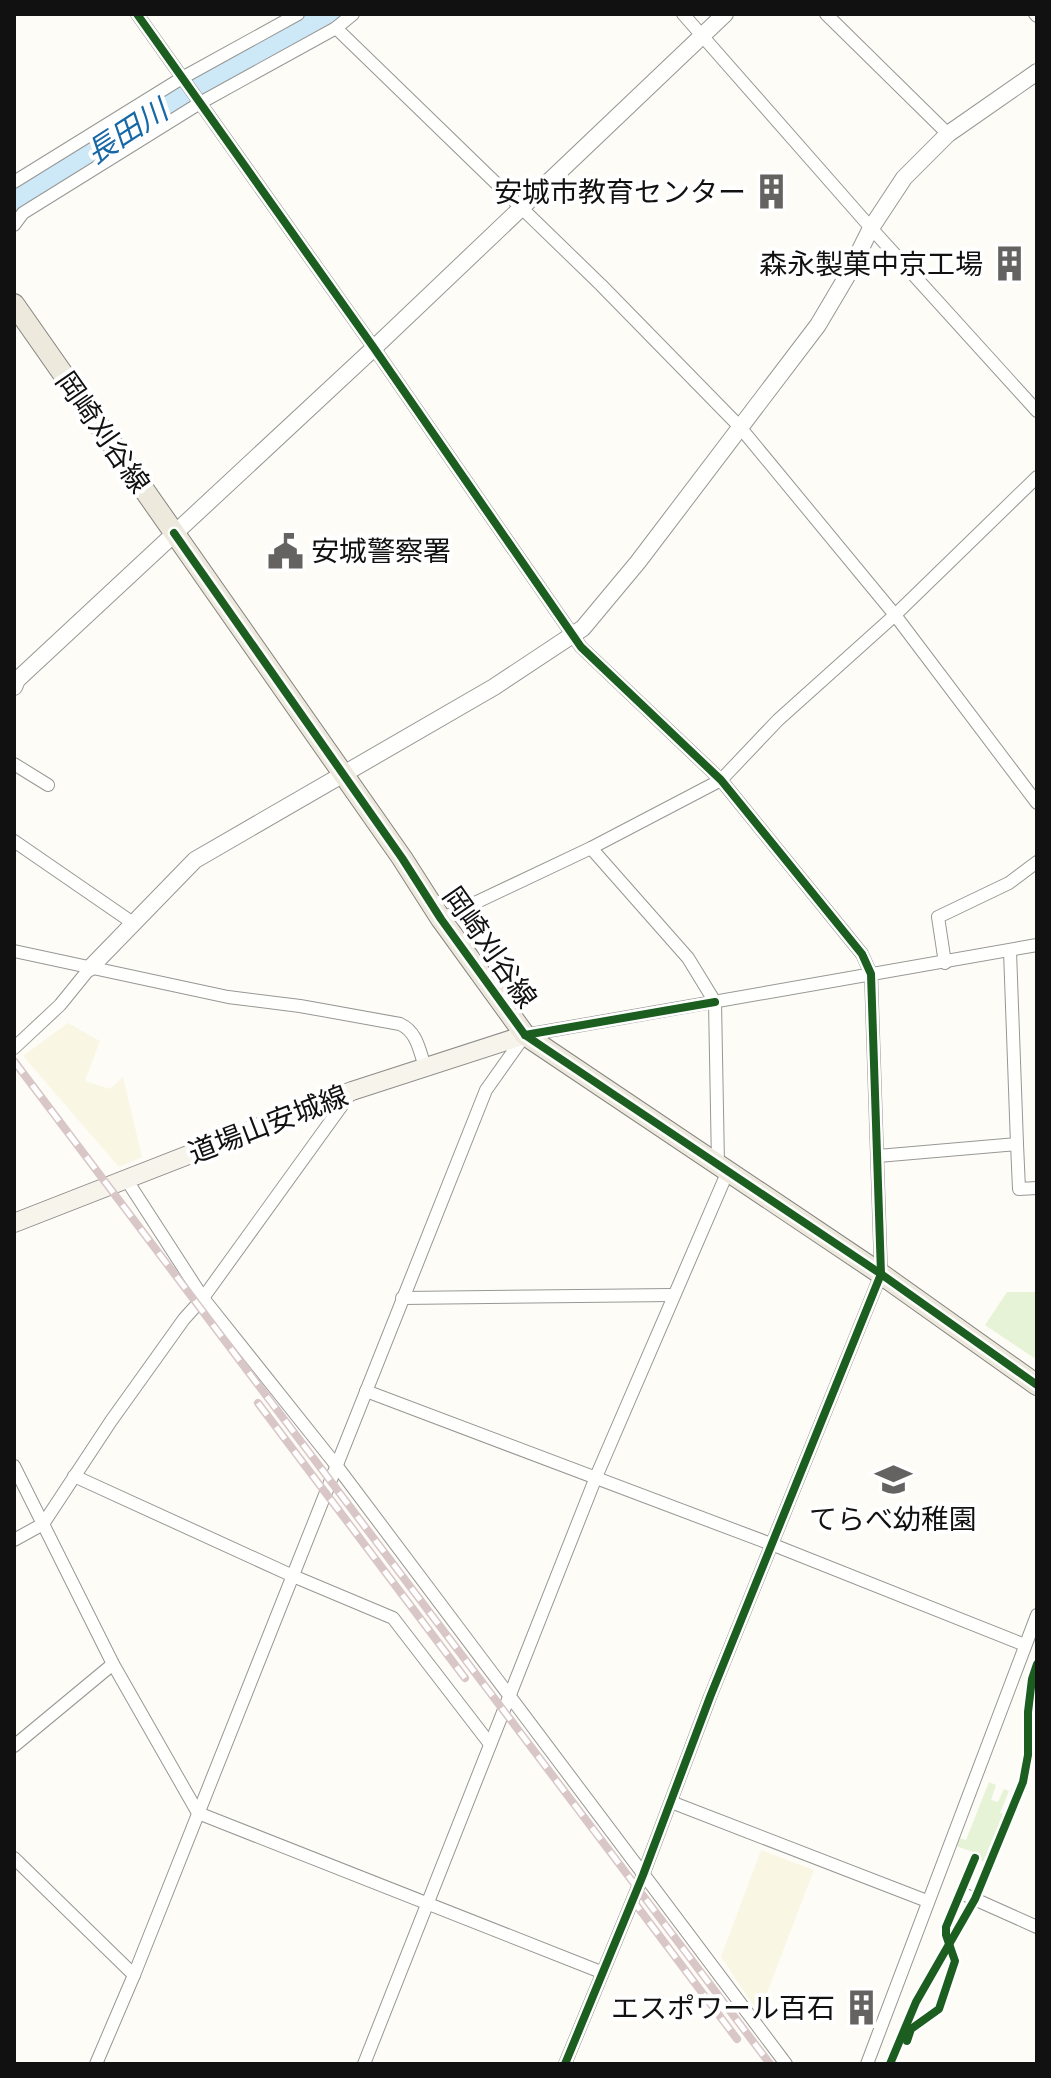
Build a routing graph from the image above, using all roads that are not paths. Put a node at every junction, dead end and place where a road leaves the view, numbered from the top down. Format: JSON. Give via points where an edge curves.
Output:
{"nodes":[{"id":1,"x":137,"y":14,"type":"edge"},
{"id":2,"x":298,"y":14,"type":"edge"},
{"id":3,"x":353,"y":14,"type":"edge"},
{"id":4,"x":683,"y":14,"type":"edge"},
{"id":5,"x":725,"y":14,"type":"edge"},
{"id":6,"x":826,"y":14,"type":"edge"},
{"id":7,"x":336,"y":28,"type":"junction"},
{"id":8,"x":703,"y":34,"type":"junction"},
{"id":9,"x":1037,"y":72,"type":"edge"},
{"id":10,"x":184,"y":80,"type":"junction"},
{"id":11,"x":198,"y":100,"type":"junction"},
{"id":12,"x":948,"y":134,"type":"junction"},
{"id":13,"x":14,"y":182,"type":"edge"},
{"id":14,"x":520,"y":206,"type":"junction"},
{"id":15,"x":14,"y":225,"type":"edge"},
{"id":16,"x":871,"y":228,"type":"junction"},
{"id":17,"x":14,"y":304,"type":"edge"},
{"id":18,"x":374,"y":348,"type":"junction"},
{"id":19,"x":1037,"y":411,"type":"edge"},
{"id":20,"x":739,"y":426,"type":"junction"},
{"id":21,"x":1037,"y":477,"type":"edge"},
{"id":22,"x":174,"y":533,"type":"junction"},
{"id":23,"x":895,"y":615,"type":"junction"},
{"id":24,"x":572,"y":636,"type":"junction"},
{"id":25,"x":15,"y":681,"type":"edge"},
{"id":26,"x":14,"y":764,"type":"edge"},
{"id":27,"x":342,"y":774,"type":"junction"},
{"id":28,"x":721,"y":780,"type":"junction"},
{"id":29,"x":48,"y":785,"type":"dead end"},
{"id":30,"x":1037,"y":803,"type":"edge"},
{"id":31,"x":14,"y":841,"type":"edge"},
{"id":32,"x":591,"y":848,"type":"junction"},
{"id":33,"x":1037,"y":862,"type":"edge"},
{"id":34,"x":441,"y":919,"type":"junction"},
{"id":35,"x":133,"y":923,"type":"junction"},
{"id":36,"x":1037,"y":945,"type":"edge"},
{"id":37,"x":14,"y":951,"type":"edge"},
{"id":38,"x":1010,"y":951,"type":"junction"},
{"id":39,"x":945,"y":963,"type":"junction"},
{"id":40,"x":90,"y":968,"type":"junction"},
{"id":41,"x":871,"y":974,"type":"junction"},
{"id":42,"x":715,"y":1002,"type":"junction"},
{"id":43,"x":525,"y":1035,"type":"junction"},
{"id":44,"x":14,"y":1048,"type":"edge"},
{"id":45,"x":425,"y":1067,"type":"junction"},
{"id":46,"x":352,"y":1091,"type":"junction"},
{"id":47,"x":1017,"y":1144,"type":"junction"},
{"id":48,"x":878,"y":1156,"type":"junction"},
{"id":49,"x":723,"y":1167,"type":"junction"},
{"id":50,"x":126,"y":1179,"type":"junction"},
{"id":51,"x":1037,"y":1188,"type":"edge"},
{"id":52,"x":14,"y":1223,"type":"edge"},
{"id":53,"x":881,"y":1274,"type":"junction"},
{"id":54,"x":673,"y":1295,"type":"junction"},
{"id":55,"x":203,"y":1298,"type":"junction"},
{"id":56,"x":402,"y":1298,"type":"junction"},
{"id":57,"x":1037,"y":1385,"type":"edge"},
{"id":58,"x":366,"y":1391,"type":"junction"},
{"id":59,"x":336,"y":1465,"type":"junction"},
{"id":60,"x":14,"y":1466,"type":"edge"},
{"id":61,"x":74,"y":1476,"type":"junction"},
{"id":62,"x":596,"y":1477,"type":"junction"},
{"id":63,"x":43,"y":1524,"type":"junction"},
{"id":64,"x":14,"y":1540,"type":"edge"},
{"id":65,"x":771,"y":1544,"type":"junction"},
{"id":66,"x":293,"y":1576,"type":"junction"},
{"id":67,"x":1037,"y":1615,"type":"edge"},
{"id":68,"x":1025,"y":1645,"type":"junction"},
{"id":69,"x":113,"y":1664,"type":"junction"},
{"id":70,"x":510,"y":1698,"type":"junction"},
{"id":71,"x":490,"y":1744,"type":"junction"},
{"id":72,"x":14,"y":1746,"type":"edge"},
{"id":73,"x":671,"y":1802,"type":"junction"},
{"id":74,"x":198,"y":1813,"type":"junction"},
{"id":75,"x":14,"y":1858,"type":"edge"},
{"id":76,"x":643,"y":1875,"type":"junction"},
{"id":77,"x":961,"y":1893,"type":"dead end"},
{"id":78,"x":927,"y":1901,"type":"junction"},
{"id":79,"x":428,"y":1903,"type":"junction"},
{"id":80,"x":1036,"y":1925,"type":"edge"},
{"id":81,"x":601,"y":1972,"type":"junction"},
{"id":82,"x":134,"y":1975,"type":"junction"},
{"id":83,"x":96,"y":2064,"type":"edge"},
{"id":84,"x":364,"y":2064,"type":"edge"},
{"id":85,"x":565,"y":2064,"type":"edge"},
{"id":86,"x":786,"y":2064,"type":"edge"},
{"id":87,"x":867,"y":2064,"type":"edge"}],
"edges":[{"from":1,"to":10,"type":"street"},
{"from":2,"to":10,"type":"street"},
{"from":3,"to":7,"type":"street"},
{"from":4,"to":8,"type":"street"},
{"from":5,"to":8,"type":"street"},
{"from":6,"to":12,"type":"street"},
{"from":7,"to":11,"type":"street"},
{"from":7,"to":14,"type":"street"},
{"from":8,"to":14,"type":"street"},
{"from":8,"to":16,"type":"street"},
{"from":9,"to":12,"type":"street"},
{"from":10,"to":11,"type":"street"},
{"from":10,"to":13,"type":"street"},
{"from":11,"to":15,"type":"street","via":[[23,213]]},
{"from":11,"to":18,"type":"street"},
{"from":12,"to":16,"type":"street","via":[[904,178]]},
{"from":14,"to":18,"type":"street"},
{"from":14,"to":20,"type":"street"},
{"from":16,"to":19,"type":"street"},
{"from":16,"to":20,"type":"street","via":[[818,325]]},
{"from":17,"to":22,"type":"main road","name":"岡崎刈谷線"},
{"from":18,"to":22,"type":"street"},
{"from":18,"to":24,"type":"street"},
{"from":20,"to":23,"type":"street"},
{"from":20,"to":24,"type":"street","via":[[610,597]]},
{"from":21,"to":23,"type":"street"},
{"from":22,"to":25,"type":"street"},
{"from":22,"to":27,"type":"main road","name":"岡崎刈谷線"},
{"from":23,"to":28,"type":"street","via":[[778,720]]},
{"from":23,"to":30,"type":"street"},
{"from":24,"to":27,"type":"street"},
{"from":24,"to":28,"type":"street"},
{"from":26,"to":29,"type":"street"},
{"from":27,"to":34,"type":"main road","name":"岡崎刈谷線"},
{"from":27,"to":35,"type":"street","via":[[195,860]]},
{"from":28,"to":32,"type":"street"},
{"from":28,"to":41,"type":"street","via":[[862,954]]},
{"from":31,"to":35,"type":"street"},
{"from":32,"to":34,"type":"street"},
{"from":32,"to":42,"type":"street","via":[[688,958]]},
{"from":33,"to":39,"type":"street","via":[[1009,883],[938,917]]},
{"from":34,"to":43,"type":"main road","name":"岡崎刈谷線"},
{"from":35,"to":40,"type":"street"},
{"from":36,"to":38,"type":"street"},
{"from":37,"to":40,"type":"street"},
{"from":38,"to":39,"type":"street"},
{"from":38,"to":47,"type":"street"},
{"from":39,"to":41,"type":"street"},
{"from":40,"to":44,"type":"street"},
{"from":40,"to":45,"type":"street","via":[[228,997],[400,1024],[415,1037]]},
{"from":41,"to":42,"type":"street"},
{"from":41,"to":48,"type":"street"},
{"from":42,"to":43,"type":"street"},
{"from":42,"to":49,"type":"street"},
{"from":43,"to":45,"type":"main road","name":"道場山安城線"},
{"from":43,"to":49,"type":"main road","name":"岡崎刈谷線"},
{"from":43,"to":56,"type":"street","via":[[486,1090]]},
{"from":45,"to":46,"type":"main road","name":"道場山安城線"},
{"from":46,"to":50,"type":"main road","name":"道場山安城線"},
{"from":46,"to":55,"type":"street"},
{"from":47,"to":48,"type":"street"},
{"from":47,"to":51,"type":"street","via":[[1019,1189]]},
{"from":48,"to":53,"type":"street"},
{"from":49,"to":53,"type":"main road","name":"岡崎刈谷線"},
{"from":49,"to":54,"type":"street"},
{"from":50,"to":52,"type":"main road","name":"道場山安城線"},
{"from":50,"to":55,"type":"street"},
{"from":53,"to":57,"type":"main road","name":"岡崎刈谷線"},
{"from":53,"to":65,"type":"street"},
{"from":54,"to":56,"type":"street"},
{"from":54,"to":62,"type":"street"},
{"from":55,"to":59,"type":"street"},
{"from":55,"to":61,"type":"street"},
{"from":56,"to":58,"type":"street"},
{"from":58,"to":59,"type":"street"},
{"from":58,"to":62,"type":"street"},
{"from":59,"to":66,"type":"street"},
{"from":59,"to":70,"type":"street"},
{"from":60,"to":63,"type":"street"},
{"from":61,"to":63,"type":"street"},
{"from":61,"to":66,"type":"street"},
{"from":62,"to":65,"type":"street"},
{"from":62,"to":70,"type":"street"},
{"from":63,"to":64,"type":"street"},
{"from":63,"to":69,"type":"street"},
{"from":65,"to":68,"type":"street"},
{"from":65,"to":73,"type":"street"},
{"from":66,"to":71,"type":"street","via":[[393,1618]]},
{"from":66,"to":74,"type":"street"},
{"from":67,"to":68,"type":"street"},
{"from":68,"to":78,"type":"street"},
{"from":69,"to":72,"type":"street"},
{"from":69,"to":74,"type":"street"},
{"from":70,"to":71,"type":"street"},
{"from":70,"to":76,"type":"street"},
{"from":71,"to":79,"type":"street"},
{"from":73,"to":76,"type":"street"},
{"from":73,"to":78,"type":"street"},
{"from":74,"to":79,"type":"street"},
{"from":74,"to":82,"type":"street"},
{"from":75,"to":82,"type":"street"},
{"from":76,"to":81,"type":"street"},
{"from":76,"to":86,"type":"street"},
{"from":77,"to":80,"type":"street"},
{"from":78,"to":87,"type":"street"},
{"from":79,"to":81,"type":"street"},
{"from":79,"to":84,"type":"street"},
{"from":81,"to":85,"type":"street"},
{"from":82,"to":83,"type":"street"}]}
